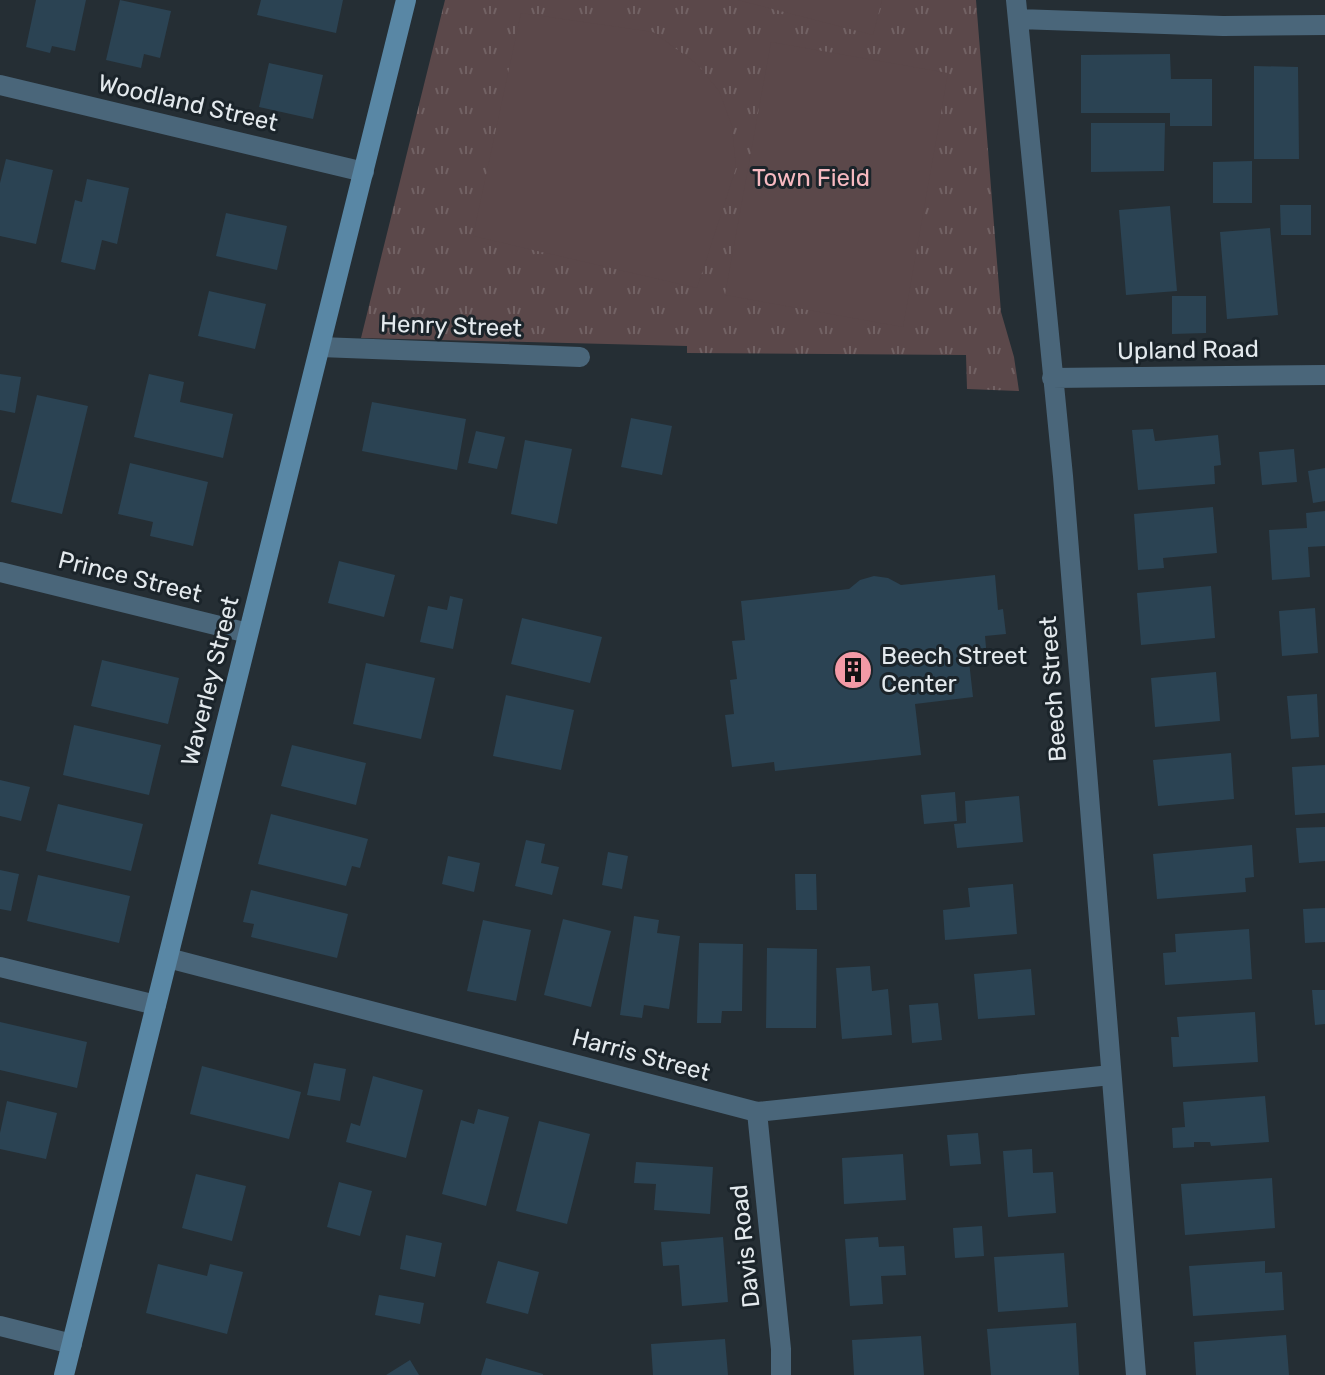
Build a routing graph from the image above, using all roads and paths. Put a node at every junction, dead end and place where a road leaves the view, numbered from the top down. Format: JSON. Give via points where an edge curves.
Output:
{"nodes":[{"id":1,"x":406,"y":0,"type":"edge"},
{"id":2,"x":1017,"y":10,"type":"edge"},
{"id":3,"x":1325,"y":25,"type":"edge"},
{"id":4,"x":0,"y":85,"type":"edge"},
{"id":5,"x":364,"y":172,"type":"junction"},
{"id":6,"x":320,"y":347,"type":"junction"},
{"id":7,"x":580,"y":357,"type":"dead end"},
{"id":8,"x":1325,"y":375,"type":"edge"},
{"id":9,"x":1052,"y":378,"type":"junction"},
{"id":10,"x":0,"y":572,"type":"edge"},
{"id":11,"x":248,"y":633,"type":"junction"},
{"id":12,"x":168,"y":958,"type":"junction"},
{"id":13,"x":0,"y":967,"type":"edge"},
{"id":14,"x":156,"y":1005,"type":"junction"},
{"id":15,"x":1111,"y":1075,"type":"junction"},
{"id":16,"x":757,"y":1112,"type":"junction"},
{"id":17,"x":0,"y":1326,"type":"edge"},
{"id":18,"x":72,"y":1344,"type":"junction"},
{"id":19,"x":64,"y":1375,"type":"edge"},
{"id":20,"x":781,"y":1375,"type":"edge"},
{"id":21,"x":1136,"y":1375,"type":"edge"}],
"edges":[{"from":1,"to":5,"type":"street","name":"Waverley Street"},
{"from":2,"to":3,"type":"street","via":[[1223,26]]},
{"from":2,"to":9,"type":"street","name":"Beech Street"},
{"from":4,"to":5,"type":"street","name":"Woodland Street"},
{"from":5,"to":6,"type":"street","name":"Waverley Street"},
{"from":6,"to":7,"type":"street","name":"Henry Street"},
{"from":6,"to":11,"type":"street","name":"Waverley Street"},
{"from":8,"to":9,"type":"street","name":"Upland Road"},
{"from":9,"to":15,"type":"street","name":"Beech Street"},
{"from":10,"to":11,"type":"street","name":"Prince Street"},
{"from":11,"to":12,"type":"street","name":"Waverley Street"},
{"from":12,"to":14,"type":"street","name":"Waverley Street"},
{"from":12,"to":16,"type":"street","name":"Harris Street"},
{"from":13,"to":14,"type":"street"},
{"from":14,"to":18,"type":"street","name":"Waverley Street"},
{"from":15,"to":16,"type":"street","name":"Harris Street"},
{"from":15,"to":21,"type":"street","name":"Beech Street"},
{"from":16,"to":20,"type":"street","name":"Davis Road"},
{"from":17,"to":18,"type":"street"},
{"from":18,"to":19,"type":"street","name":"Waverley Street"}]}
